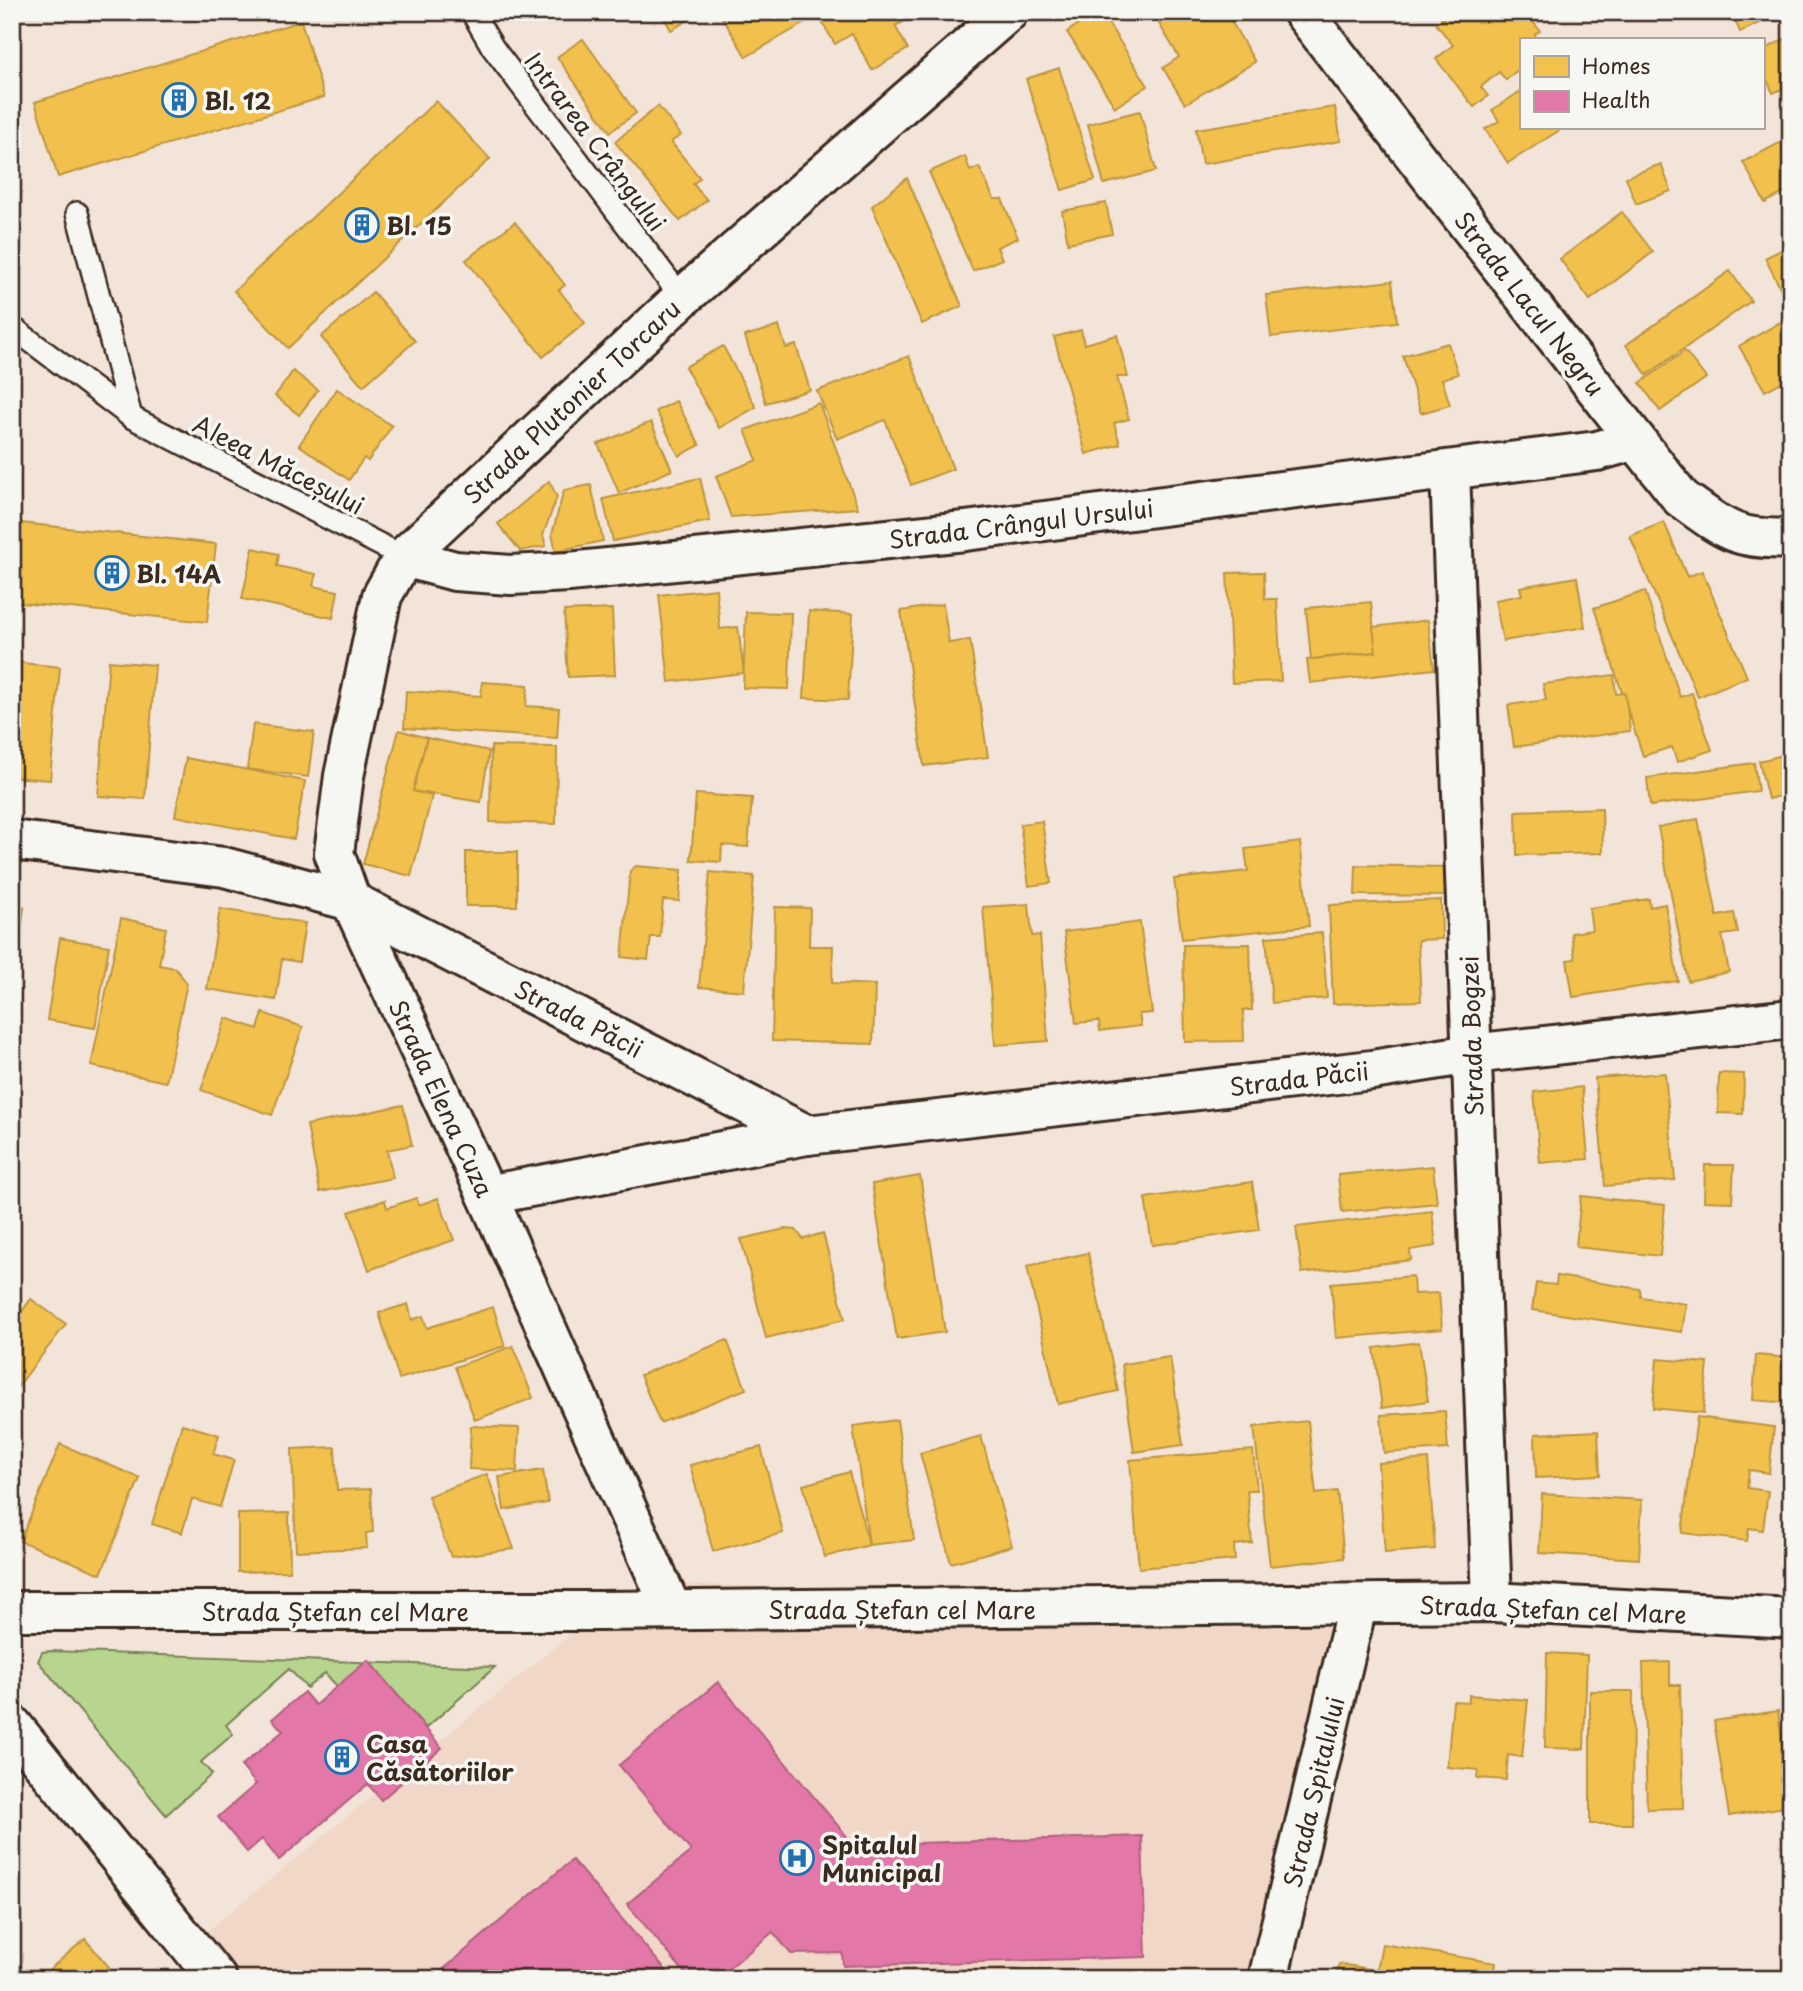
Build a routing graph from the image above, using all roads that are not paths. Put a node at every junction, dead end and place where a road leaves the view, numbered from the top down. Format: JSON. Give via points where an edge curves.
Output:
{"nodes":[{"id":1,"x":472,"y":12,"type":"edge"},
{"id":2,"x":1008,"y":12,"type":"edge"},
{"id":3,"x":1303,"y":12,"type":"edge"},
{"id":4,"x":77,"y":214,"type":"dead end"},
{"id":5,"x":682,"y":298,"type":"junction"},
{"id":6,"x":12,"y":327,"type":"edge"},
{"id":7,"x":131,"y":417,"type":"junction"},
{"id":8,"x":1636,"y":440,"type":"junction"},
{"id":9,"x":1450,"y":470,"type":"junction"},
{"id":10,"x":1791,"y":538,"type":"edge"},
{"id":11,"x":404,"y":557,"type":"junction"},
{"id":12,"x":12,"y":840,"type":"edge"},
{"id":13,"x":351,"y":901,"type":"junction"},
{"id":14,"x":1791,"y":1020,"type":"edge"},
{"id":15,"x":1471,"y":1054,"type":"junction"},
{"id":16,"x":807,"y":1135,"type":"junction"},
{"id":17,"x":487,"y":1195,"type":"junction"},
{"id":18,"x":1492,"y":1602,"type":"junction"},
{"id":19,"x":1357,"y":1605,"type":"junction"},
{"id":20,"x":672,"y":1610,"type":"junction"},
{"id":21,"x":12,"y":1611,"type":"edge"},
{"id":22,"x":1791,"y":1618,"type":"edge"},
{"id":23,"x":12,"y":1726,"type":"edge"},
{"id":24,"x":217,"y":1979,"type":"edge"},
{"id":25,"x":1268,"y":1979,"type":"edge"}],
"edges":[{"from":1,"to":5,"type":"lane","name":"Intrarea Crângului","via":[[493,48]]},
{"from":2,"to":5,"type":"street","name":"Strada Plutonier Torcaru"},
{"from":3,"to":8,"type":"street","name":"Strada Lacul Negru"},
{"from":4,"to":7,"type":"lane"},
{"from":5,"to":11,"type":"street","name":"Strada Plutonier Torcaru"},
{"from":6,"to":7,"type":"lane","name":"Aleea Măceșului"},
{"from":7,"to":11,"type":"lane","name":"Aleea Măceșului"},
{"from":8,"to":9,"type":"street","name":"Strada Crângul Ursului","via":[[1597,451]]},
{"from":8,"to":10,"type":"street","name":"Strada Lacul Negru","via":[[1681,498],[1723,528],[1757,540]]},
{"from":9,"to":11,"type":"street","name":"Strada Crângul Ursului","via":[[965,531],[569,572],[511,575],[455,571]]},
{"from":9,"to":15,"type":"street","name":"Strada Bogzei"},
{"from":11,"to":13,"type":"street","name":"Strada Plutonier Torcaru","via":[[382,596],[344,776],[334,853]]},
{"from":12,"to":13,"type":"street","via":[[224,867]]},
{"from":13,"to":16,"type":"street","name":"Strada Păcii"},
{"from":13,"to":17,"type":"street","name":"Strada Elena Cuza"},
{"from":14,"to":15,"type":"street","name":"Strada Păcii"},
{"from":15,"to":16,"type":"street","name":"Strada Păcii","via":[[1372,1070]]},
{"from":15,"to":18,"type":"street","name":"Strada Bogzei"},
{"from":16,"to":17,"type":"street","name":"Strada Păcii"},
{"from":17,"to":20,"type":"street","name":"Strada Elena Cuza"},
{"from":18,"to":19,"type":"street","name":"Strada Ștefan cel Mare"},
{"from":18,"to":22,"type":"street","name":"Strada Ștefan cel Mare"},
{"from":19,"to":20,"type":"street","name":"Strada Ștefan cel Mare"},
{"from":19,"to":25,"type":"street","name":"Strada Spitalului"},
{"from":20,"to":21,"type":"street","name":"Strada Ștefan cel Mare"},
{"from":23,"to":24,"type":"street"}]}
